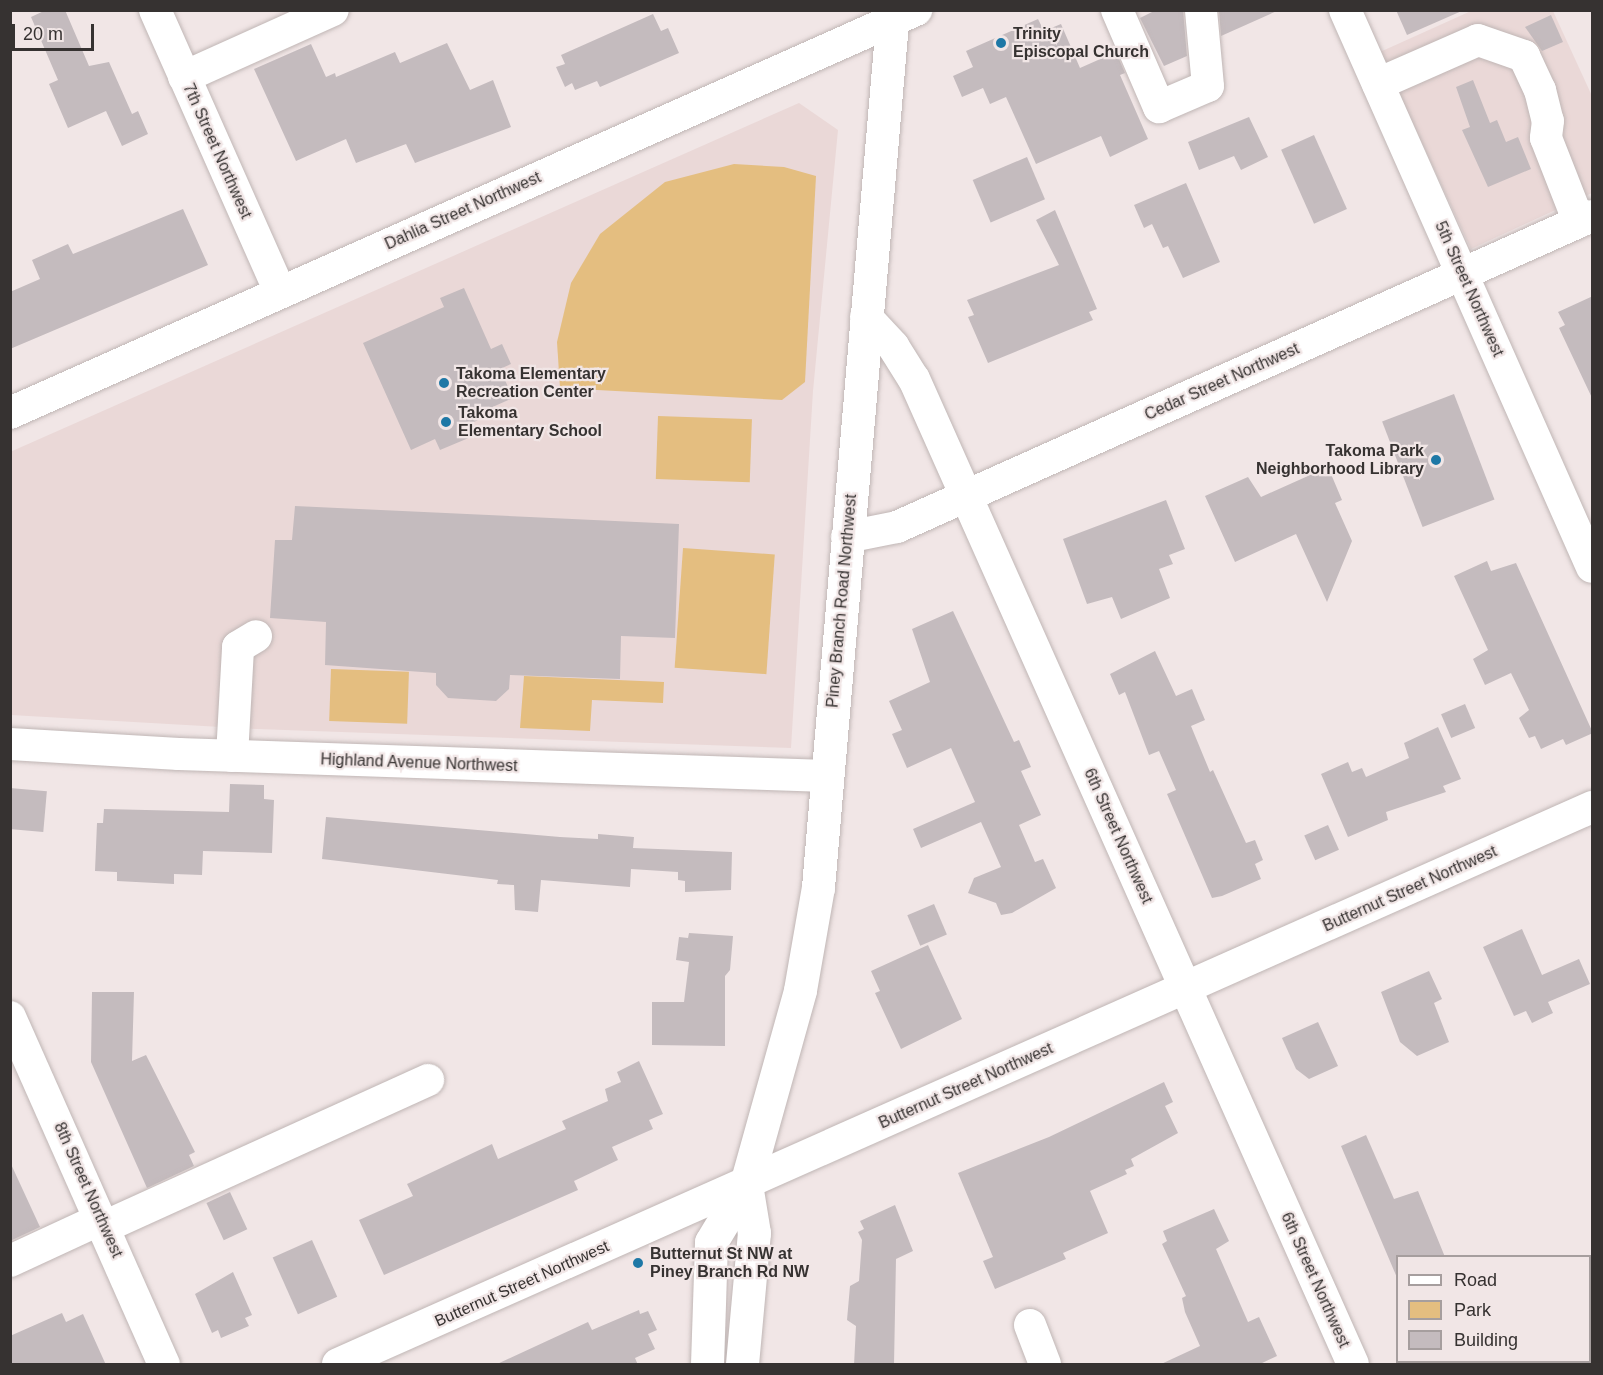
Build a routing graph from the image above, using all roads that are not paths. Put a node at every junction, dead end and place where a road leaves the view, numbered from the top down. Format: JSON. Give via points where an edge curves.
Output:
{"nodes":[{"id":1,"x":155,"y":10,"type":"edge"},
{"id":2,"x":333,"y":10,"type":"edge"},
{"id":3,"x":1117,"y":10,"type":"edge"},
{"id":4,"x":1201,"y":10,"type":"edge"},
{"id":5,"x":1345,"y":10,"type":"edge"},
{"id":6,"x":901,"y":14,"type":"edge"},
{"id":7,"x":184,"y":77,"type":"junction"},
{"id":8,"x":1378,"y":84,"type":"junction"},
{"id":9,"x":1586,"y":219,"type":"edge"},
{"id":10,"x":1468,"y":287,"type":"junction"},
{"id":11,"x":280,"y":292,"type":"junction"},
{"id":12,"x":866,"y":317,"type":"junction"},
{"id":13,"x":10,"y":413,"type":"edge"},
{"id":14,"x":966,"y":496,"type":"junction"},
{"id":15,"x":847,"y":537,"type":"junction"},
{"id":16,"x":1593,"y":567,"type":"edge"},
{"id":17,"x":256,"y":636,"type":"dead end"},
{"id":18,"x":10,"y":744,"type":"edge"},
{"id":19,"x":232,"y":756,"type":"junction"},
{"id":20,"x":827,"y":776,"type":"junction"},
{"id":21,"x":1593,"y":807,"type":"edge"},
{"id":22,"x":1186,"y":988,"type":"junction"},
{"id":23,"x":10,"y":1017,"type":"edge"},
{"id":24,"x":428,"y":1080,"type":"dead end"},
{"id":25,"x":746,"y":1184,"type":"junction"},
{"id":26,"x":103,"y":1223,"type":"junction"},
{"id":27,"x":10,"y":1261,"type":"edge"},
{"id":28,"x":1030,"y":1325,"type":"dead end"},
{"id":29,"x":164,"y":1365,"type":"edge"},
{"id":30,"x":338,"y":1365,"type":"edge"},
{"id":31,"x":707,"y":1365,"type":"edge"},
{"id":32,"x":742,"y":1365,"type":"edge"},
{"id":33,"x":1046,"y":1365,"type":"edge"},
{"id":34,"x":1353,"y":1365,"type":"edge"}],
"edges":[{"from":1,"to":7,"type":"street","name":"7th Street Northwest"},
{"from":2,"to":7,"type":"street"},
{"from":3,"to":4,"type":"street","via":[[1160,106],[1208,86]]},
{"from":5,"to":8,"type":"street","name":"5th Street Northwest"},
{"from":6,"to":11,"type":"street","name":"Dahlia Street Northwest"},
{"from":6,"to":12,"type":"main road","name":"Piney Branch Road Northwest"},
{"from":7,"to":11,"type":"street","name":"7th Street Northwest"},
{"from":8,"to":9,"type":"street","via":[[1478,40],[1524,57],[1543,100],[1546,138]]},
{"from":8,"to":10,"type":"street","name":"5th Street Northwest"},
{"from":9,"to":10,"type":"street","name":"Cedar Street Northwest"},
{"from":10,"to":14,"type":"street","name":"Cedar Street Northwest"},
{"from":10,"to":16,"type":"street","name":"5th Street Northwest"},
{"from":11,"to":13,"type":"street","name":"Dahlia Street Northwest"},
{"from":12,"to":14,"type":"street","name":"6th Street Northwest","via":[[910,372]]},
{"from":12,"to":15,"type":"main road","name":"Piney Branch Road Northwest"},
{"from":14,"to":15,"type":"street","name":"Cedar Street Northwest","via":[[897,527]]},
{"from":14,"to":22,"type":"street","name":"6th Street Northwest"},
{"from":15,"to":20,"type":"main road","name":"Piney Branch Road Northwest"},
{"from":17,"to":19,"type":"street","via":[[238,647]]},
{"from":18,"to":19,"type":"street","name":"Highland Avenue Northwest"},
{"from":19,"to":20,"type":"street","name":"Highland Avenue Northwest"},
{"from":20,"to":25,"type":"main road","name":"Piney Branch Road Northwest","via":[[807,955]]},
{"from":21,"to":22,"type":"street","name":"Butternut Street Northwest"},
{"from":22,"to":25,"type":"street","name":"Butternut Street Northwest"},
{"from":22,"to":34,"type":"street","name":"6th Street Northwest"},
{"from":23,"to":26,"type":"street","name":"8th Street Northwest"},
{"from":24,"to":26,"type":"street"},
{"from":25,"to":30,"type":"street","name":"Butternut Street Northwest"},
{"from":25,"to":31,"type":"main road","name":"Piney Branch Road Northwest","via":[[711,1242]]},
{"from":25,"to":32,"type":"main road","name":"Piney Branch Road Northwest","via":[[754,1233]]},
{"from":26,"to":27,"type":"street"},
{"from":26,"to":29,"type":"street","name":"8th Street Northwest"},
{"from":28,"to":33,"type":"street"}]}
